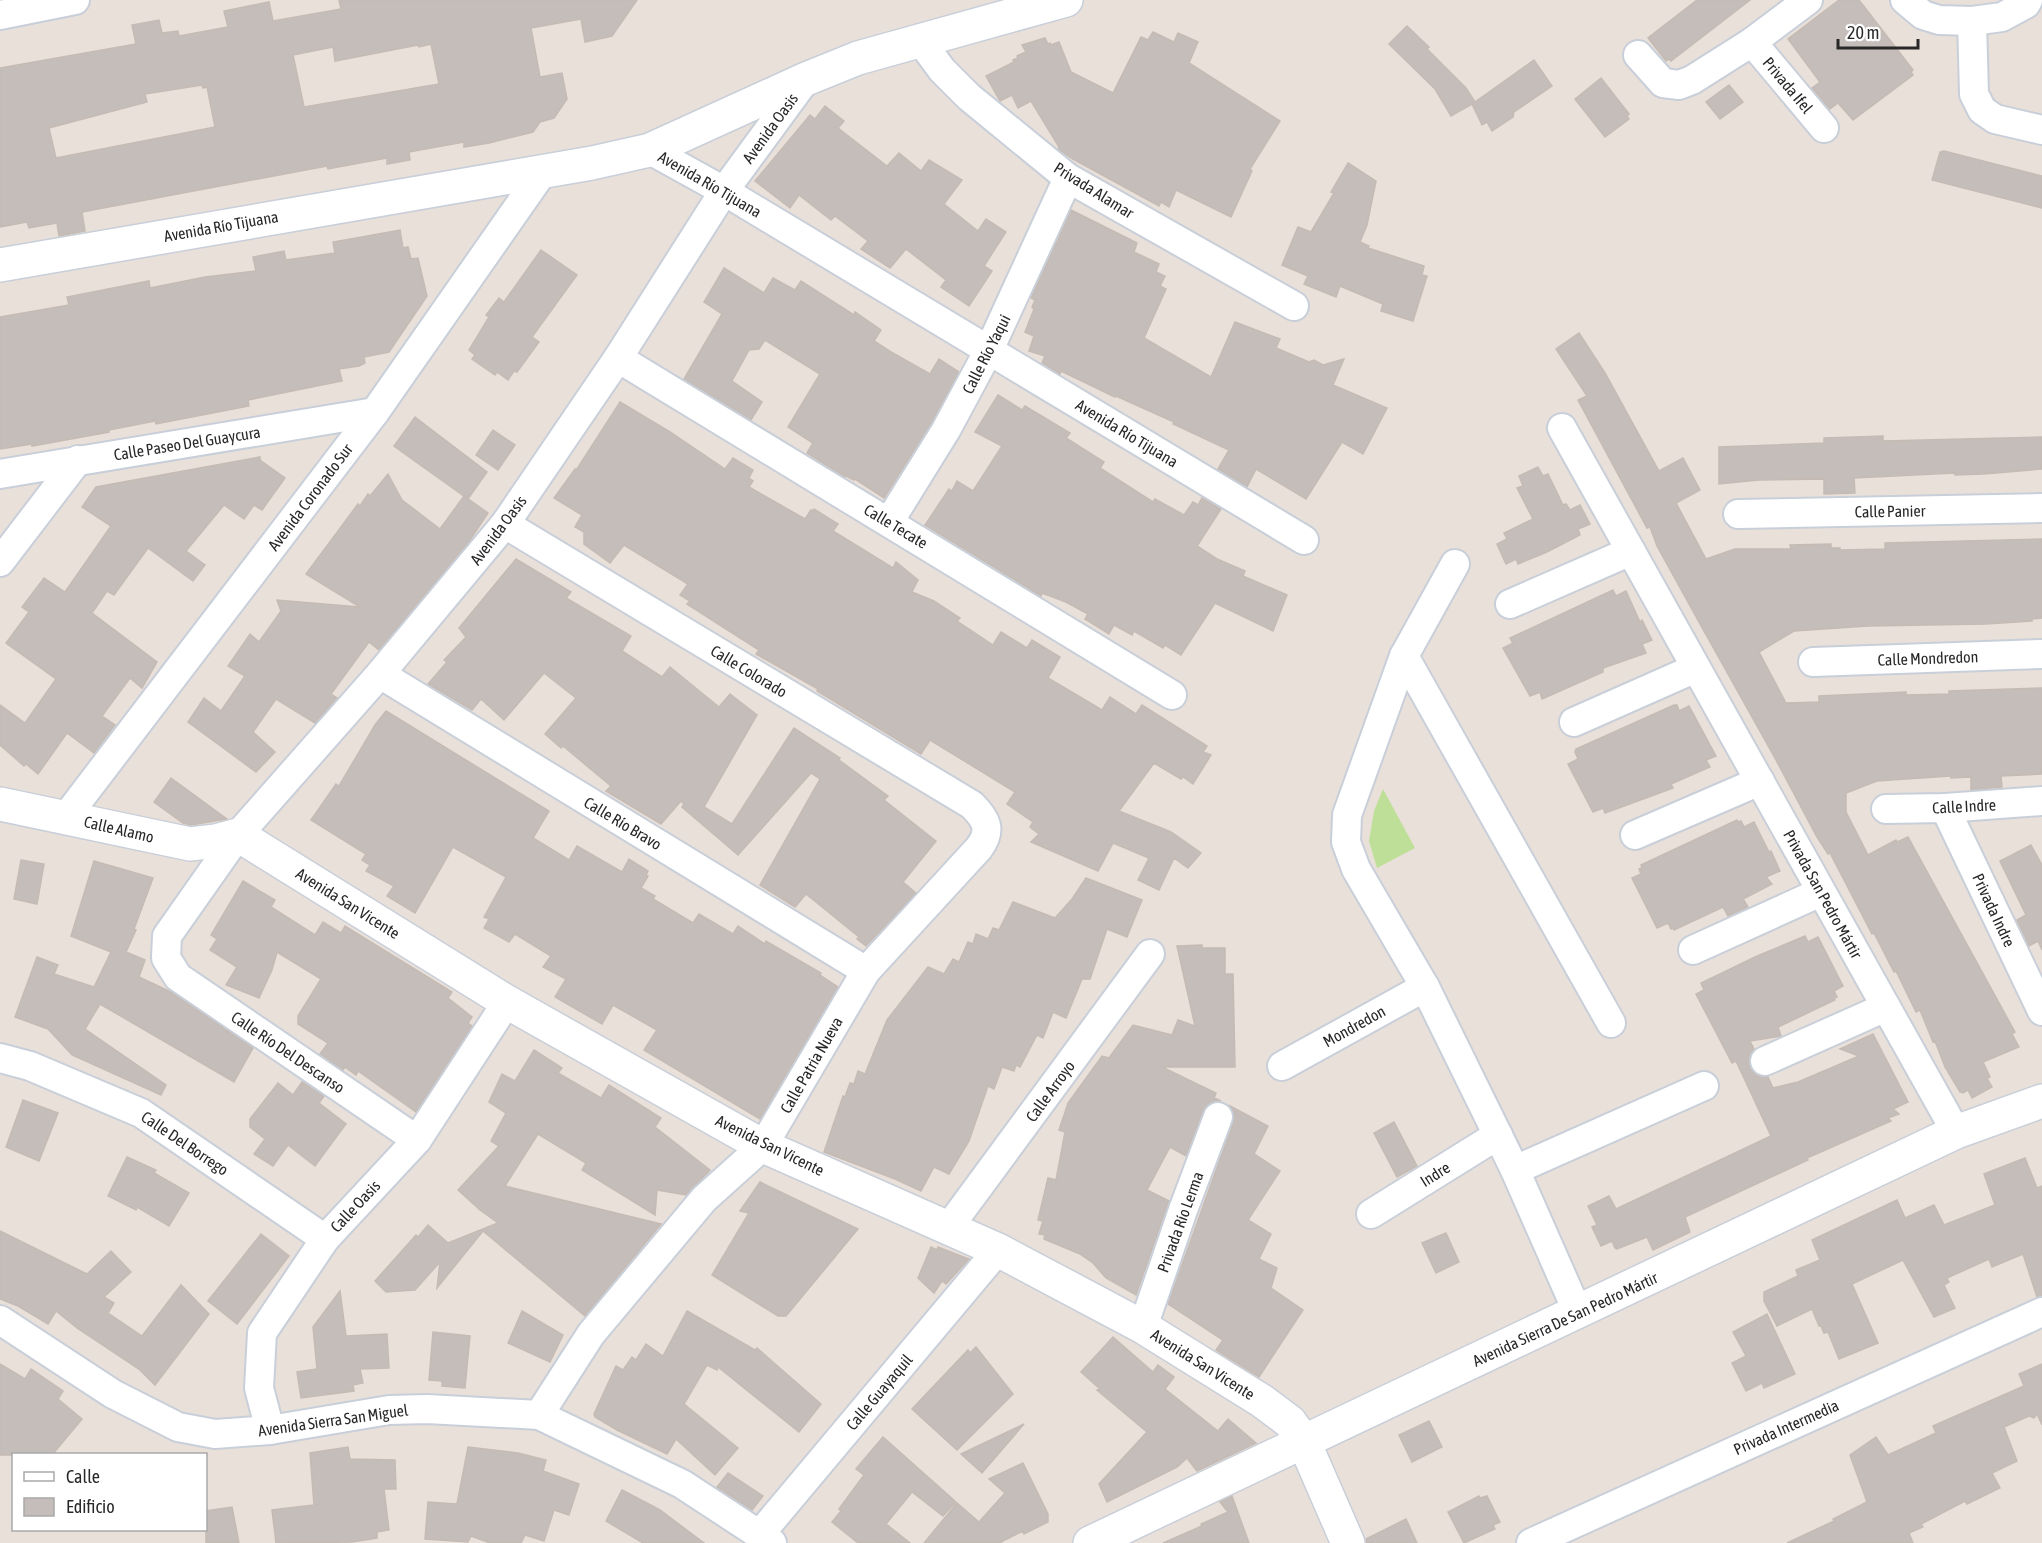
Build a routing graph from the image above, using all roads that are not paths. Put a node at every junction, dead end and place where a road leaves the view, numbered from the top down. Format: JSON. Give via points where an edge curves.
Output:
{"nodes":[{"id":1,"x":75,"y":0,"type":"edge"},
{"id":2,"x":1066,"y":0,"type":"edge"},
{"id":3,"x":1808,"y":0,"type":"edge"},
{"id":4,"x":1905,"y":0,"type":"edge"},
{"id":5,"x":2028,"y":0,"type":"edge"},
{"id":6,"x":0,"y":15,"type":"edge"},
{"id":7,"x":1972,"y":21,"type":"junction"},
{"id":8,"x":920,"y":40,"type":"junction"},
{"id":9,"x":1752,"y":42,"type":"junction"},
{"id":10,"x":1638,"y":55,"type":"dead end"},
{"id":11,"x":806,"y":79,"type":"junction"},
{"id":12,"x":1824,"y":128,"type":"dead end"},
{"id":13,"x":2042,"y":130,"type":"edge"},
{"id":14,"x":650,"y":150,"type":"junction"},
{"id":15,"x":544,"y":170,"type":"junction"},
{"id":16,"x":1068,"y":178,"type":"junction"},
{"id":17,"x":724,"y":190,"type":"junction"},
{"id":18,"x":0,"y":265,"type":"edge"},
{"id":19,"x":1294,"y":306,"type":"dead end"},
{"id":20,"x":989,"y":350,"type":"junction"},
{"id":21,"x":618,"y":358,"type":"junction"},
{"id":22,"x":375,"y":412,"type":"junction"},
{"id":23,"x":1562,"y":428,"type":"dead end"},
{"id":24,"x":78,"y":460,"type":"junction"},
{"id":25,"x":0,"y":474,"type":"edge"},
{"id":26,"x":2042,"y":508,"type":"edge"},
{"id":27,"x":1738,"y":514,"type":"dead end"},
{"id":28,"x":889,"y":522,"type":"junction"},
{"id":29,"x":505,"y":524,"type":"junction"},
{"id":30,"x":1304,"y":540,"type":"dead end"},
{"id":31,"x":1631,"y":551,"type":"junction"},
{"id":32,"x":0,"y":562,"type":"edge"},
{"id":33,"x":1455,"y":564,"type":"dead end"},
{"id":34,"x":1510,"y":604,"type":"dead end"},
{"id":35,"x":2042,"y":654,"type":"edge"},
{"id":36,"x":1404,"y":656,"type":"junction"},
{"id":37,"x":1813,"y":662,"type":"dead end"},
{"id":38,"x":1696,"y":668,"type":"junction"},
{"id":39,"x":380,"y":674,"type":"junction"},
{"id":40,"x":1172,"y":695,"type":"dead end"},
{"id":41,"x":1574,"y":722,"type":"dead end"},
{"id":42,"x":1760,"y":781,"type":"junction"},
{"id":43,"x":2042,"y":801,"type":"edge"},
{"id":44,"x":0,"y":804,"type":"edge"},
{"id":45,"x":1945,"y":808,"type":"junction"},
{"id":46,"x":1887,"y":809,"type":"dead end"},
{"id":47,"x":66,"y":818,"type":"junction"},
{"id":48,"x":987,"y":825,"type":"joint"},
{"id":49,"x":238,"y":835,"type":"junction"},
{"id":50,"x":1635,"y":835,"type":"dead end"},
{"id":51,"x":1821,"y":892,"type":"junction"},
{"id":52,"x":1693,"y":950,"type":"dead end"},
{"id":53,"x":1150,"y":954,"type":"dead end"},
{"id":54,"x":166,"y":958,"type":"joint"},
{"id":55,"x":866,"y":971,"type":"junction"},
{"id":56,"x":1425,"y":987,"type":"junction"},
{"id":57,"x":507,"y":1002,"type":"junction"},
{"id":58,"x":1886,"y":1007,"type":"junction"},
{"id":59,"x":2042,"y":1011,"type":"edge"},
{"id":60,"x":1611,"y":1023,"type":"dead end"},
{"id":61,"x":0,"y":1058,"type":"edge"},
{"id":62,"x":1765,"y":1061,"type":"dead end"},
{"id":63,"x":1282,"y":1066,"type":"dead end"},
{"id":64,"x":1704,"y":1086,"type":"dead end"},
{"id":65,"x":2042,"y":1101,"type":"edge"},
{"id":66,"x":1218,"y":1117,"type":"dead end"},
{"id":67,"x":1956,"y":1132,"type":"junction"},
{"id":68,"x":1498,"y":1135,"type":"junction"},
{"id":69,"x":417,"y":1140,"type":"junction"},
{"id":70,"x":763,"y":1146,"type":"junction"},
{"id":71,"x":1515,"y":1170,"type":"junction"},
{"id":72,"x":1371,"y":1214,"type":"dead end"},
{"id":73,"x":949,"y":1227,"type":"junction"},
{"id":74,"x":325,"y":1239,"type":"junction"},
{"id":75,"x":998,"y":1250,"type":"junction"},
{"id":76,"x":2042,"y":1312,"type":"edge"},
{"id":77,"x":1578,"y":1313,"type":"junction"},
{"id":78,"x":0,"y":1320,"type":"edge"},
{"id":79,"x":1143,"y":1327,"type":"junction"},
{"id":80,"x":538,"y":1415,"type":"junction"},
{"id":81,"x":270,"y":1430,"type":"junction"},
{"id":82,"x":1304,"y":1442,"type":"junction"},
{"id":83,"x":766,"y":1538,"type":"edge"},
{"id":84,"x":1090,"y":1543,"type":"edge"},
{"id":85,"x":1348,"y":1543,"type":"edge"},
{"id":86,"x":1531,"y":1543,"type":"edge"}],
"edges":[{"from":1,"to":6,"type":"street"},
{"from":2,"to":8,"type":"street","name":"Avenida Oasis"},
{"from":3,"to":9,"type":"street","name":"Privada Ifel"},
{"from":4,"to":7,"type":"street","via":[[1923,15],[1939,20]]},
{"from":5,"to":7,"type":"street","via":[[2002,17]]},
{"from":7,"to":13,"type":"street","via":[[1974,94],[1982,111],[1995,119]]},
{"from":8,"to":11,"type":"street","name":"Avenida Oasis","via":[[858,58]]},
{"from":8,"to":16,"type":"street","name":"Privada Alamar","via":[[969,98]]},
{"from":9,"to":10,"type":"street","name":"Privada Ifel","via":[[1679,85],[1663,82]]},
{"from":9,"to":12,"type":"street","name":"Privada Ifel"},
{"from":11,"to":14,"type":"street","name":"Avenida Oasis"},
{"from":11,"to":17,"type":"street","name":"Avenida Oasis"},
{"from":14,"to":15,"type":"street","name":"Avenida Río Tijuana"},
{"from":14,"to":17,"type":"street","name":"Avenida Río Tijuana"},
{"from":15,"to":18,"type":"street","name":"Avenida Río Tijuana"},
{"from":15,"to":22,"type":"street","name":"Avenida Coronado Sur"},
{"from":16,"to":19,"type":"street","name":"Privada Alamar"},
{"from":16,"to":20,"type":"street","name":"Calle Río Yaqui"},
{"from":17,"to":20,"type":"street","name":"Avenida Río Tijuana"},
{"from":17,"to":21,"type":"street","name":"Avenida Oasis"},
{"from":20,"to":28,"type":"street","name":"Calle Río Yaqui","via":[[946,430]]},
{"from":20,"to":30,"type":"street","name":"Avenida Río Tijuana"},
{"from":21,"to":28,"type":"street","name":"Calle Tecate"},
{"from":21,"to":29,"type":"street","name":"Avenida Oasis"},
{"from":22,"to":24,"type":"street","name":"Calle Paseo Del Guaycura"},
{"from":22,"to":47,"type":"street","name":"Avenida Coronado Sur"},
{"from":23,"to":31,"type":"street","name":"Privada San Pedro Mártir"},
{"from":24,"to":25,"type":"street","name":"Calle Paseo Del Guaycura"},
{"from":24,"to":32,"type":"street"},
{"from":26,"to":27,"type":"street","name":"Calle Panier"},
{"from":28,"to":40,"type":"street","name":"Calle Tecate"},
{"from":29,"to":39,"type":"street","name":"Avenida Oasis"},
{"from":29,"to":48,"type":"street","name":"Calle Colorado","via":[[972,805]]},
{"from":31,"to":34,"type":"street"},
{"from":31,"to":38,"type":"street","name":"Privada San Pedro Mártir"},
{"from":33,"to":36,"type":"street"},
{"from":35,"to":37,"type":"street","name":"Calle Mondredon"},
{"from":36,"to":56,"type":"street","via":[[1347,815],[1346,842],[1356,869]]},
{"from":36,"to":60,"type":"street"},
{"from":38,"to":41,"type":"street"},
{"from":38,"to":42,"type":"street","name":"Privada San Pedro Mártir"},
{"from":39,"to":49,"type":"street","name":"Avenida Oasis"},
{"from":39,"to":55,"type":"street","name":"Calle Río Bravo"},
{"from":42,"to":50,"type":"street"},
{"from":42,"to":51,"type":"street","name":"Privada San Pedro Mártir"},
{"from":43,"to":45,"type":"street","name":"Calle Indre"},
{"from":44,"to":47,"type":"street","name":"Calle Alamo"},
{"from":45,"to":46,"type":"street","name":"Calle Indre"},
{"from":45,"to":59,"type":"street","name":"Privada Indre"},
{"from":47,"to":49,"type":"street","name":"Calle Alamo","via":[[190,844]]},
{"from":48,"to":55,"type":"street","name":"Calle Patria Nueva","via":[[987,837],[979,848]]},
{"from":49,"to":54,"type":"street","name":"Avenida Oasis","via":[[167,936]]},
{"from":49,"to":57,"type":"street","name":"Avenida San Vicente"},
{"from":51,"to":52,"type":"street"},
{"from":51,"to":58,"type":"street","name":"Privada San Pedro Mártir"},
{"from":53,"to":73,"type":"street","name":"Calle Arroyo"},
{"from":54,"to":69,"type":"street","name":"Calle Río Del Descanso","via":[[178,977]]},
{"from":55,"to":70,"type":"street","name":"Calle Patria Nueva"},
{"from":56,"to":63,"type":"street","name":"Mondredon"},
{"from":56,"to":68,"type":"street"},
{"from":57,"to":69,"type":"street","name":"Calle Oasis"},
{"from":57,"to":70,"type":"street","name":"Avenida San Vicente"},
{"from":58,"to":62,"type":"street"},
{"from":58,"to":67,"type":"street","name":"Privada San Pedro Mártir"},
{"from":61,"to":74,"type":"street","name":"Calle Del Borrego","via":[[30,1066],[141,1113]]},
{"from":64,"to":71,"type":"street"},
{"from":65,"to":67,"type":"street","name":"Avenida Sierra De San Pedro Mártir"},
{"from":66,"to":79,"type":"street","name":"Privada Río Lerma"},
{"from":67,"to":77,"type":"street","name":"Avenida Sierra De San Pedro Mártir"},
{"from":68,"to":71,"type":"street"},
{"from":68,"to":72,"type":"street","name":"Indre"},
{"from":69,"to":74,"type":"street","name":"Calle Oasis"},
{"from":70,"to":73,"type":"street","name":"Avenida San Vicente"},
{"from":70,"to":80,"type":"street","name":"Calle Patria Nueva","via":[[704,1199],[591,1334]]},
{"from":71,"to":77,"type":"street"},
{"from":73,"to":75,"type":"street","name":"Avenida San Vicente"},
{"from":74,"to":81,"type":"street","name":"Calle Oasis","via":[[262,1333],[259,1388]]},
{"from":75,"to":79,"type":"street","name":"Avenida San Vicente"},
{"from":75,"to":83,"type":"street","name":"Calle Guayaquil"},
{"from":76,"to":86,"type":"street","name":"Privada Intermedia"},
{"from":77,"to":82,"type":"street","name":"Avenida Sierra De San Pedro Mártir"},
{"from":78,"to":81,"type":"street","name":"Avenida Sierra San Miguel","via":[[113,1394],[178,1427],[215,1434]]},
{"from":79,"to":82,"type":"street","name":"Avenida San Vicente","via":[[1262,1401],[1290,1422]]},
{"from":80,"to":81,"type":"street","name":"Avenida Sierra San Miguel","via":[[389,1410]]},
{"from":80,"to":83,"type":"street","name":"Avenida Sierra San Miguel","via":[[682,1484]]},
{"from":82,"to":84,"type":"street","name":"Avenida Sierra De San Pedro Mártir"},
{"from":82,"to":85,"type":"street","name":"Avenida San Vicente"}]}
